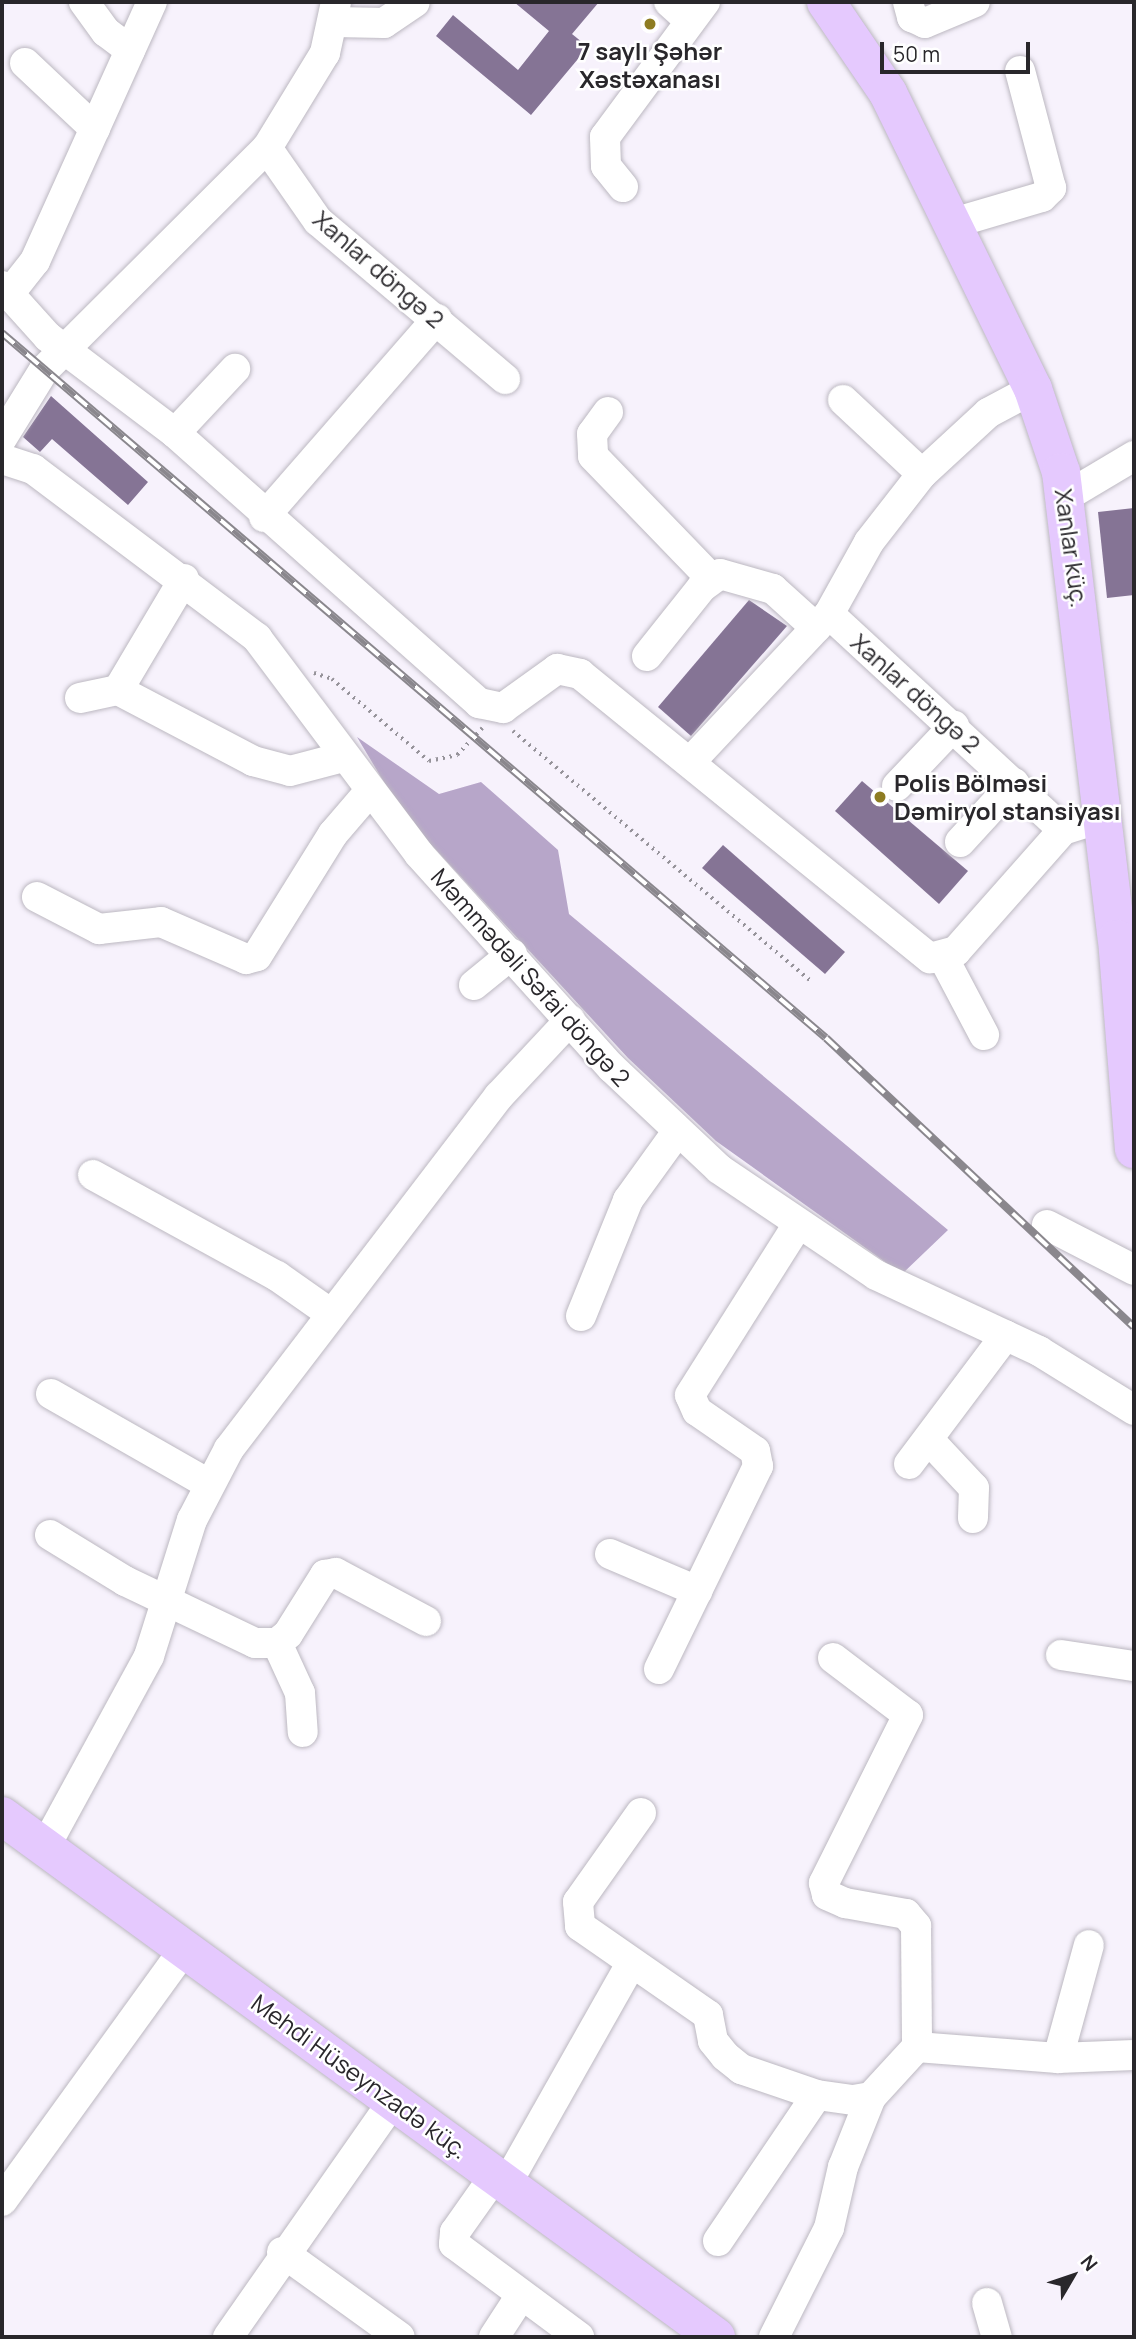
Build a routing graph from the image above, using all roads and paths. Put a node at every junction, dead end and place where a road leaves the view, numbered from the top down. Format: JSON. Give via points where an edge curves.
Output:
{"nodes":[{"id":1,"x":84,"y":2,"type":"edge"},
{"id":2,"x":152,"y":2,"type":"edge"},
{"id":3,"x":415,"y":2,"type":"edge"},
{"id":4,"x":826,"y":2,"type":"edge"},
{"id":5,"x":908,"y":2,"type":"edge"},
{"id":6,"x":975,"y":2,"type":"edge"},
{"id":7,"x":688,"y":8,"type":"edge"},
{"id":8,"x":335,"y":12,"type":"edge"},
{"id":9,"x":130,"y":50,"type":"junction"},
{"id":10,"x":25,"y":63,"type":"dead end"},
{"id":11,"x":1020,"y":71,"type":"dead end"},
{"id":12,"x":94,"y":129,"type":"junction"},
{"id":13,"x":267,"y":148,"type":"junction"},
{"id":14,"x":623,"y":187,"type":"dead end"},
{"id":15,"x":950,"y":224,"type":"junction"},
{"id":16,"x":5,"y":290,"type":"edge"},
{"id":17,"x":437,"y":319,"type":"junction"},
{"id":18,"x":68,"y":347,"type":"junction"},
{"id":19,"x":234,"y":369,"type":"dead end"},
{"id":20,"x":505,"y":379,"type":"dead end"},
{"id":21,"x":1032,"y":389,"type":"junction"},
{"id":22,"x":843,"y":400,"type":"dead end"},
{"id":23,"x":608,"y":412,"type":"dead end"},
{"id":24,"x":175,"y":433,"type":"junction"},
{"id":25,"x":2,"y":438,"type":"edge"},
{"id":26,"x":1134,"y":456,"type":"edge"},
{"id":27,"x":2,"y":459,"type":"edge"},
{"id":28,"x":922,"y":474,"type":"junction"},
{"id":29,"x":1067,"y":496,"type":"junction"},
{"id":30,"x":264,"y":517,"type":"junction"},
{"id":31,"x":184,"y":579,"type":"junction"},
{"id":32,"x":711,"y":579,"type":"junction"},
{"id":33,"x":822,"y":621,"type":"junction"},
{"id":34,"x":647,"y":656,"type":"dead end"},
{"id":35,"x":288,"y":671,"type":"junction"},
{"id":36,"x":118,"y":690,"type":"junction"},
{"id":37,"x":80,"y":698,"type":"dead end"},
{"id":38,"x":493,"y":710,"type":"junction"},
{"id":39,"x":954,"y":726,"type":"junction"},
{"id":40,"x":344,"y":757,"type":"junction"},
{"id":41,"x":692,"y":760,"type":"junction"},
{"id":42,"x":1014,"y":783,"type":"junction"},
{"id":43,"x":898,"y":786,"type":"dead end"},
{"id":44,"x":369,"y":792,"type":"junction"},
{"id":45,"x":1104,"y":817,"type":"junction"},
{"id":46,"x":1063,"y":830,"type":"junction"},
{"id":47,"x":960,"y":842,"type":"dead end"},
{"id":48,"x":37,"y":897,"type":"dead end"},
{"id":49,"x":1126,"y":937,"type":"edge"},
{"id":50,"x":512,"y":954,"type":"junction"},
{"id":51,"x":944,"y":959,"type":"junction"},
{"id":52,"x":812,"y":982,"type":"dead end"},
{"id":53,"x":474,"y":985,"type":"dead end"},
{"id":54,"x":570,"y":1020,"type":"junction"},
{"id":55,"x":984,"y":1035,"type":"dead end"},
{"id":56,"x":677,"y":1132,"type":"junction"},
{"id":57,"x":1134,"y":1149,"type":"edge"},
{"id":58,"x":93,"y":1175,"type":"dead end"},
{"id":59,"x":1047,"y":1224,"type":"dead end"},
{"id":60,"x":797,"y":1226,"type":"junction"},
{"id":61,"x":1134,"y":1270,"type":"edge"},
{"id":62,"x":331,"y":1314,"type":"junction"},
{"id":63,"x":581,"y":1316,"type":"dead end"},
{"id":64,"x":1006,"y":1335,"type":"junction"},
{"id":65,"x":51,"y":1394,"type":"dead end"},
{"id":66,"x":1134,"y":1410,"type":"edge"},
{"id":67,"x":930,"y":1441,"type":"junction"},
{"id":68,"x":909,"y":1464,"type":"dead end"},
{"id":69,"x":209,"y":1485,"type":"junction"},
{"id":70,"x":973,"y":1518,"type":"dead end"},
{"id":71,"x":50,"y":1535,"type":"dead end"},
{"id":72,"x":610,"y":1554,"type":"dead end"},
{"id":73,"x":697,"y":1591,"type":"junction"},
{"id":74,"x":166,"y":1601,"type":"junction"},
{"id":75,"x":426,"y":1621,"type":"dead end"},
{"id":76,"x":277,"y":1643,"type":"junction"},
{"id":77,"x":1060,"y":1654,"type":"dead end"},
{"id":78,"x":834,"y":1658,"type":"dead end"},
{"id":79,"x":1134,"y":1666,"type":"edge"},
{"id":80,"x":659,"y":1669,"type":"dead end"},
{"id":81,"x":303,"y":1732,"type":"dead end"},
{"id":82,"x":641,"y":1813,"type":"dead end"},
{"id":83,"x":2,"y":1816,"type":"edge"},
{"id":84,"x":2,"y":1839,"type":"edge"},
{"id":85,"x":46,"y":1847,"type":"junction"},
{"id":86,"x":1090,"y":1945,"type":"dead end"},
{"id":87,"x":173,"y":1965,"type":"junction"},
{"id":88,"x":630,"y":1966,"type":"junction"},
{"id":89,"x":917,"y":2047,"type":"junction"},
{"id":90,"x":1134,"y":2054,"type":"edge"},
{"id":91,"x":1058,"y":2058,"type":"junction"},
{"id":92,"x":817,"y":2095,"type":"junction"},
{"id":93,"x":871,"y":2097,"type":"junction"},
{"id":94,"x":382,"y":2117,"type":"junction"},
{"id":95,"x":495,"y":2187,"type":"junction"},
{"id":96,"x":2,"y":2200,"type":"edge"},
{"id":97,"x":718,"y":2241,"type":"dead end"},
{"id":98,"x":282,"y":2252,"type":"junction"},
{"id":99,"x":520,"y":2297,"type":"junction"},
{"id":100,"x":987,"y":2303,"type":"dead end"},
{"id":101,"x":228,"y":2337,"type":"edge"},
{"id":102,"x":400,"y":2337,"type":"edge"},
{"id":103,"x":495,"y":2337,"type":"edge"},
{"id":104,"x":579,"y":2337,"type":"edge"},
{"id":105,"x":683,"y":2337,"type":"edge"},
{"id":106,"x":716,"y":2337,"type":"edge"},
{"id":107,"x":774,"y":2337,"type":"edge"},
{"id":108,"x":998,"y":2337,"type":"edge"}],
"edges":[{"from":1,"to":9,"type":"street","via":[[106,32]]},
{"from":2,"to":9,"type":"street"},
{"from":3,"to":8,"type":"street","via":[[398,19]]},
{"from":4,"to":15,"type":"main road","name":"Xanlar küç.","via":[[887,93]]},
{"from":5,"to":6,"type":"street","via":[[912,17],[925,23]]},
{"from":7,"to":14,"type":"street","via":[[604,137],[603,159]]},
{"from":8,"to":13,"type":"street","via":[[300,102]]},
{"from":9,"to":12,"type":"street"},
{"from":10,"to":12,"type":"street"},
{"from":11,"to":15,"type":"street","via":[[1051,188],[1042,197]]},
{"from":12,"to":16,"type":"street","via":[[36,261]]},
{"from":13,"to":17,"type":"street","name":"Xanlar döngə 2","via":[[318,220]]},
{"from":13,"to":18,"type":"street"},
{"from":15,"to":21,"type":"main road","name":"Xanlar küç."},
{"from":16,"to":18,"type":"street","via":[[48,337]]},
{"from":17,"to":20,"type":"street","name":"Xanlar döngə 2"},
{"from":17,"to":30,"type":"street"},
{"from":18,"to":24,"type":"street"},
{"from":18,"to":25,"type":"street","via":[[37,379]]},
{"from":19,"to":24,"type":"street"},
{"from":21,"to":28,"type":"street","via":[[988,414]]},
{"from":21,"to":29,"type":"main road","name":"Xanlar küç."},
{"from":22,"to":28,"type":"street"},
{"from":23,"to":32,"type":"street","via":[[592,434],[593,456]]},
{"from":24,"to":30,"type":"street"},
{"from":26,"to":29,"type":"street"},
{"from":27,"to":31,"type":"street","name":"Məmmədəli Səfai döngə 2","via":[[33,469]]},
{"from":28,"to":33,"type":"street","via":[[869,542]]},
{"from":29,"to":45,"type":"main road","name":"Xanlar küç."},
{"from":30,"to":38,"type":"street"},
{"from":31,"to":35,"type":"street","name":"Məmmədəli Səfai döngə 2"},
{"from":31,"to":36,"type":"street"},
{"from":32,"to":33,"type":"street","name":"Xanlar döngə 2","via":[[751,579]]},
{"from":32,"to":34,"type":"street"},
{"from":33,"to":39,"type":"street","name":"Xanlar döngə 2"},
{"from":33,"to":41,"type":"street"},
{"from":35,"to":38,"type":"path","via":[[332,680],[429,761],[457,755]]},
{"from":35,"to":40,"type":"street","name":"Məmmədəli Səfai döngə 2"},
{"from":36,"to":37,"type":"street"},
{"from":36,"to":40,"type":"street","via":[[253,761],[289,771]]},
{"from":38,"to":41,"type":"street","via":[[546,674],[570,669]]},
{"from":38,"to":52,"type":"path"},
{"from":39,"to":42,"type":"street","name":"Xanlar döngə 2"},
{"from":39,"to":43,"type":"street"},
{"from":40,"to":44,"type":"street","name":"Məmmədəli Səfai döngə 2"},
{"from":41,"to":51,"type":"street","via":[[919,951]]},
{"from":42,"to":46,"type":"street","name":"Xanlar döngə 2"},
{"from":42,"to":47,"type":"street"},
{"from":44,"to":48,"type":"street","via":[[333,834],[257,956],[246,958],[161,922],[99,929]]},
{"from":44,"to":50,"type":"street","name":"Məmmədəli Səfai döngə 2"},
{"from":45,"to":46,"type":"street"},
{"from":45,"to":49,"type":"main road","name":"Xanlar küç."},
{"from":46,"to":51,"type":"street"},
{"from":49,"to":57,"type":"main road","name":"Xanlar küç."},
{"from":50,"to":53,"type":"street"},
{"from":50,"to":54,"type":"street","name":"Məmmədəli Səfai döngə 2"},
{"from":51,"to":55,"type":"street"},
{"from":54,"to":56,"type":"street","name":"Məmmədəli Səfai döngə 2"},
{"from":54,"to":62,"type":"street","via":[[499,1096]]},
{"from":56,"to":60,"type":"street","name":"Məmmədəli Səfai döngə 2"},
{"from":56,"to":63,"type":"street","via":[[628,1200]]},
{"from":58,"to":62,"type":"street","via":[[278,1276]]},
{"from":59,"to":61,"type":"street"},
{"from":60,"to":64,"type":"street","name":"Məmmədəli Səfai döngə 2","via":[[876,1275]]},
{"from":60,"to":73,"type":"street","via":[[690,1395],[698,1411],[755,1451],[758,1466]]},
{"from":62,"to":69,"type":"street","via":[[251,1414]]},
{"from":64,"to":66,"type":"street","name":"Məmmədəli Səfai döngə 2"},
{"from":64,"to":67,"type":"street"},
{"from":65,"to":69,"type":"street"},
{"from":67,"to":68,"type":"street"},
{"from":67,"to":70,"type":"street","via":[[974,1488]]},
{"from":69,"to":74,"type":"street"},
{"from":71,"to":74,"type":"street"},
{"from":72,"to":73,"type":"street"},
{"from":73,"to":80,"type":"street"},
{"from":74,"to":76,"type":"street","via":[[256,1643]]},
{"from":74,"to":85,"type":"street","via":[[149,1656]]},
{"from":75,"to":76,"type":"street","via":[[336,1573],[325,1575]]},
{"from":76,"to":81,"type":"street","via":[[300,1693]]},
{"from":77,"to":79,"type":"street"},
{"from":78,"to":89,"type":"street","via":[[908,1715],[824,1883],[836,1899],[906,1913],[916,1926]]},
{"from":82,"to":88,"type":"street","via":[[578,1902],[580,1926]]},
{"from":83,"to":85,"type":"main road","name":"Mehdi Hüseynzadə küç."},
{"from":84,"to":87,"type":"main road","name":"Mehdi Hüseynzadə küç."},
{"from":85,"to":95,"type":"main road","name":"Mehdi Hüseynzadə küç."},
{"from":86,"to":91,"type":"street"},
{"from":87,"to":94,"type":"main road","name":"Mehdi Hüseynzadə küç."},
{"from":87,"to":96,"type":"street"},
{"from":88,"to":92,"type":"street","via":[[708,2015],[713,2041],[741,2069]]},
{"from":88,"to":95,"type":"street"},
{"from":89,"to":91,"type":"street"},
{"from":89,"to":93,"type":"street"},
{"from":90,"to":91,"type":"street"},
{"from":92,"to":93,"type":"street"},
{"from":92,"to":97,"type":"street"},
{"from":93,"to":107,"type":"street","via":[[843,2167],[829,2228]]},
{"from":94,"to":95,"type":"main road","name":"Mehdi Hüseynzadə küç."},
{"from":94,"to":98,"type":"street"},
{"from":95,"to":99,"type":"street","via":[[452,2238]]},
{"from":95,"to":105,"type":"main road","name":"Mehdi Hüseynzadə küç."},
{"from":95,"to":106,"type":"main road","name":"Mehdi Hüseynzadə küç."},
{"from":98,"to":101,"type":"street"},
{"from":98,"to":102,"type":"street"},
{"from":99,"to":103,"type":"street"},
{"from":99,"to":104,"type":"street"},
{"from":100,"to":108,"type":"street"}]}
